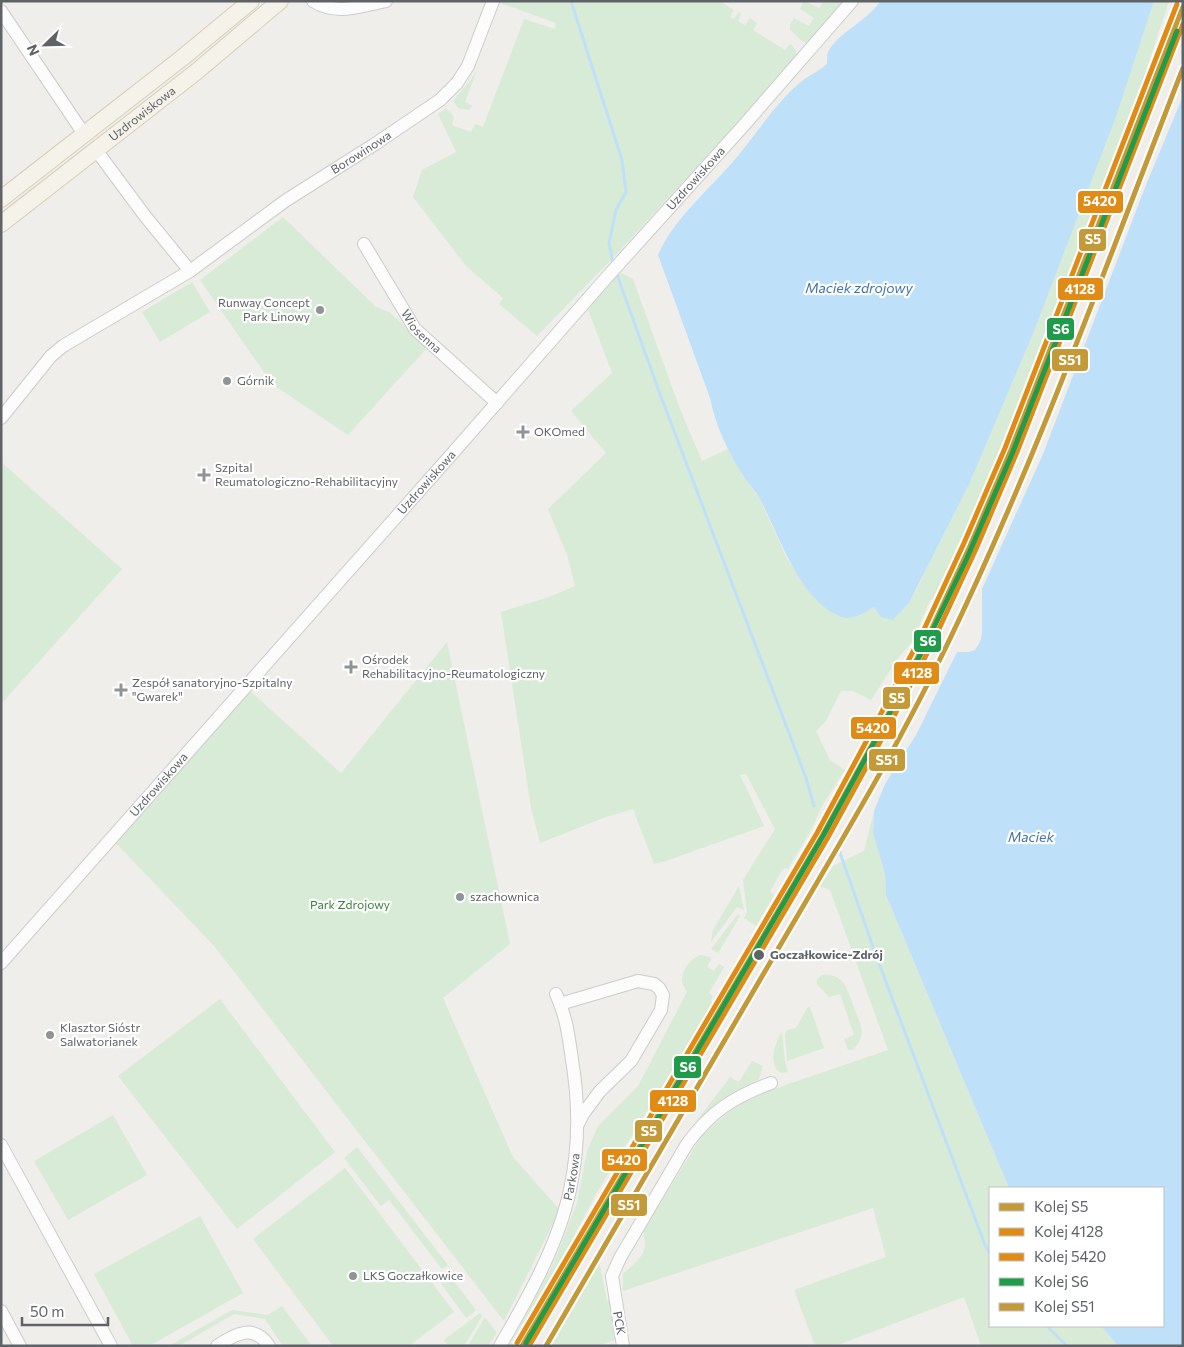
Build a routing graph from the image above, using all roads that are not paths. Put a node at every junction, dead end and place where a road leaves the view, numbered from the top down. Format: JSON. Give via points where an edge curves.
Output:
{"nodes":[{"id":1,"x":251,"y":1,"type":"edge"},
{"id":2,"x":280,"y":1,"type":"edge"},
{"id":3,"x":313,"y":1,"type":"edge"},
{"id":4,"x":386,"y":1,"type":"edge"},
{"id":5,"x":493,"y":1,"type":"edge"},
{"id":6,"x":852,"y":1,"type":"edge"},
{"id":7,"x":1,"y":11,"type":"edge"},
{"id":8,"x":84,"y":134,"type":"junction"},
{"id":9,"x":96,"y":150,"type":"junction"},
{"id":10,"x":76,"y":166,"type":"junction"},
{"id":11,"x":1,"y":199,"type":"edge"},
{"id":12,"x":1,"y":224,"type":"edge"},
{"id":13,"x":364,"y":244,"type":"dead end"},
{"id":14,"x":190,"y":271,"type":"junction"},
{"id":15,"x":497,"y":403,"type":"junction"},
{"id":16,"x":1,"y":418,"type":"edge"},
{"id":17,"x":1,"y":963,"type":"edge"},
{"id":18,"x":771,"y":1083,"type":"dead end"},
{"id":19,"x":577,"y":1126,"type":"junction"},
{"id":20,"x":1,"y":1145,"type":"edge"},
{"id":21,"x":5,"y":1163,"type":"edge"},
{"id":22,"x":1,"y":1311,"type":"edge"},
{"id":23,"x":620,"y":1345,"type":"edge"},
{"id":24,"x":20,"y":1346,"type":"edge"},
{"id":25,"x":111,"y":1346,"type":"edge"},
{"id":26,"x":218,"y":1346,"type":"edge"},
{"id":27,"x":269,"y":1346,"type":"edge"},
{"id":28,"x":500,"y":1346,"type":"edge"}],
"edges":[{"from":1,"to":8,"type":"main road","name":"Uzdrowiskowa"},
{"from":2,"to":9,"type":"main road","name":"Uzdrowiskowa","via":[[203,67]]},
{"from":3,"to":4,"type":"street","via":[[325,8],[343,10]]},
{"from":5,"to":14,"type":"street","name":"Borowinowa","via":[[468,66],[443,97],[285,201]]},
{"from":6,"to":15,"type":"street","name":"Uzdrowiskowa"},
{"from":7,"to":8,"type":"street"},
{"from":8,"to":10,"type":"main road","via":[[84,145]]},
{"from":8,"to":11,"type":"main road","name":"Uzdrowiskowa"},
{"from":9,"to":10,"type":"main road","name":"Uzdrowiskowa"},
{"from":9,"to":14,"type":"street"},
{"from":10,"to":12,"type":"main road","name":"Uzdrowiskowa"},
{"from":13,"to":15,"type":"street","name":"Wiosenna","via":[[414,329]]},
{"from":14,"to":16,"type":"street","name":"Borowinowa","via":[[63,346],[51,356]]},
{"from":15,"to":17,"type":"street","name":"Uzdrowiskowa"},
{"from":18,"to":23,"type":"street","name":"PCK","via":[[735,1098],[700,1127],[616,1265],[612,1276]]},
{"from":19,"to":19,"type":"street","name":"Parkowa","via":[[575,1079],[567,1027],[558,999],[638,981],[654,984],[662,995],[661,1010],[631,1061],[600,1091]]},
{"from":19,"to":28,"type":"street","name":"Parkowa","via":[[570,1189],[555,1237]]},
{"from":20,"to":21,"type":"street"},
{"from":21,"to":25,"type":"street"},
{"from":22,"to":24,"type":"street"},
{"from":26,"to":27,"type":"street","via":[[232,1336],[250,1332],[260,1336]]}]}
